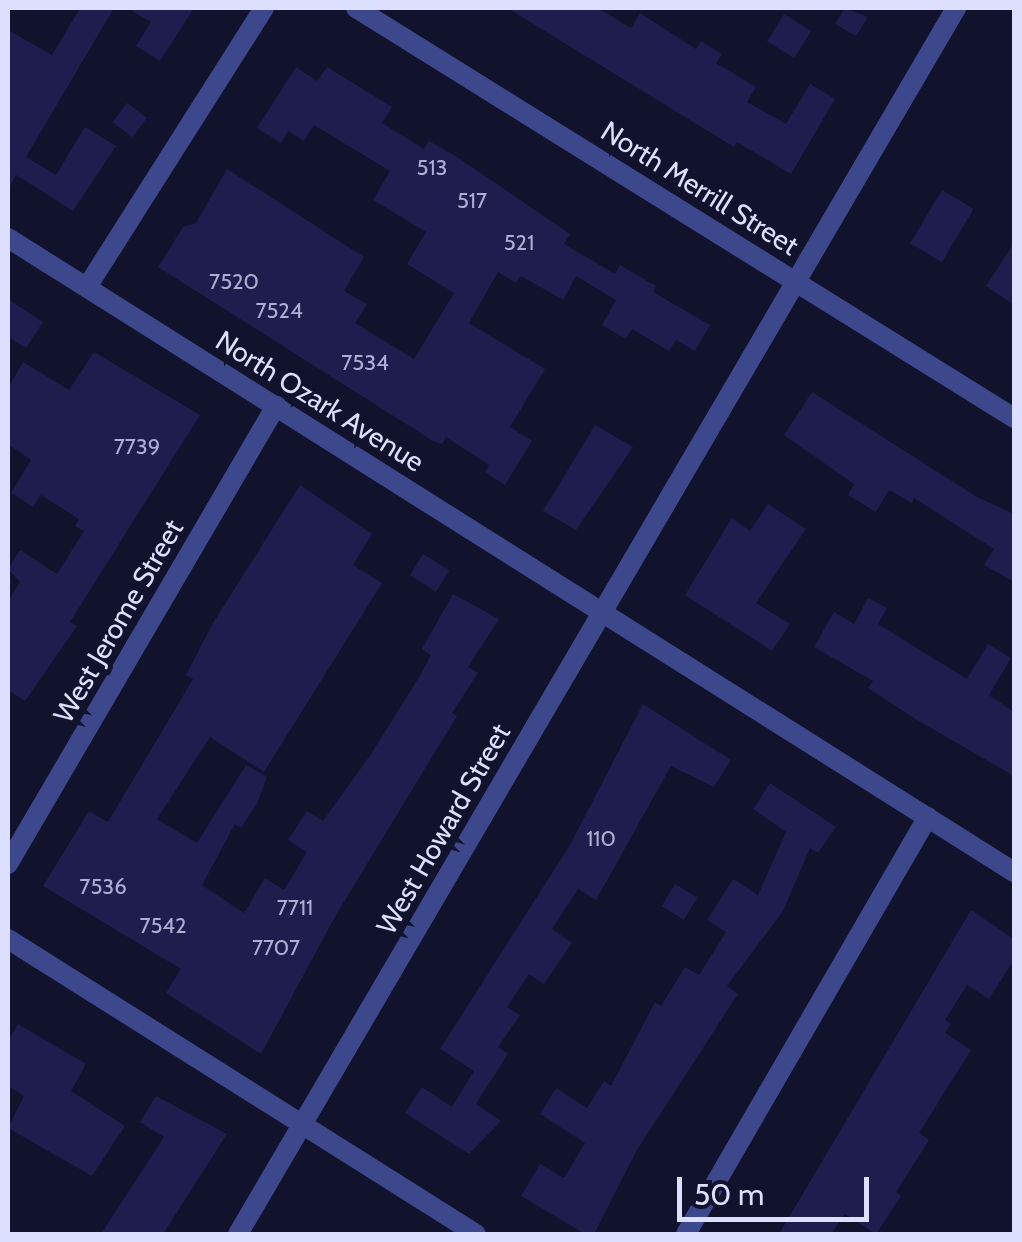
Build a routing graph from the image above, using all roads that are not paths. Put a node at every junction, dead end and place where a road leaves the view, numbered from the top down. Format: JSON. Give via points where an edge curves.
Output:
{"nodes":[{"id":1,"x":264,"y":8,"type":"edge"},
{"id":2,"x":356,"y":8,"type":"edge"},
{"id":3,"x":956,"y":8,"type":"edge"},
{"id":4,"x":8,"y":238,"type":"edge"},
{"id":5,"x":797,"y":280,"type":"junction"},
{"id":6,"x":86,"y":287,"type":"junction"},
{"id":7,"x":276,"y":406,"type":"junction"},
{"id":8,"x":1014,"y":418,"type":"edge"},
{"id":9,"x":603,"y":611,"type":"junction"},
{"id":10,"x":928,"y":817,"type":"junction"},
{"id":11,"x":8,"y":864,"type":"edge"},
{"id":12,"x":1014,"y":872,"type":"edge"},
{"id":13,"x":8,"y":939,"type":"edge"},
{"id":14,"x":302,"y":1125,"type":"junction"},
{"id":15,"x":238,"y":1234,"type":"edge"},
{"id":16,"x":476,"y":1234,"type":"edge"},
{"id":17,"x":686,"y":1234,"type":"edge"}],
"edges":[{"from":1,"to":6,"type":"street"},
{"from":2,"to":5,"type":"street","name":"North Merrill Street"},
{"from":3,"to":5,"type":"street","name":"West Howard Street"},
{"from":4,"to":6,"type":"street","name":"North Ozark Avenue"},
{"from":5,"to":8,"type":"street","name":"North Merrill Street"},
{"from":5,"to":9,"type":"street","name":"West Howard Street"},
{"from":6,"to":7,"type":"street","name":"North Ozark Avenue"},
{"from":7,"to":9,"type":"street","name":"North Ozark Avenue"},
{"from":7,"to":11,"type":"street","name":"West Jerome Street"},
{"from":9,"to":10,"type":"street","name":"North Ozark Avenue"},
{"from":9,"to":14,"type":"street","name":"West Howard Street"},
{"from":10,"to":12,"type":"street","name":"North Ozark Avenue"},
{"from":10,"to":17,"type":"street"},
{"from":13,"to":14,"type":"street"},
{"from":14,"to":15,"type":"street","name":"West Howard Street"},
{"from":14,"to":16,"type":"street"}]}
